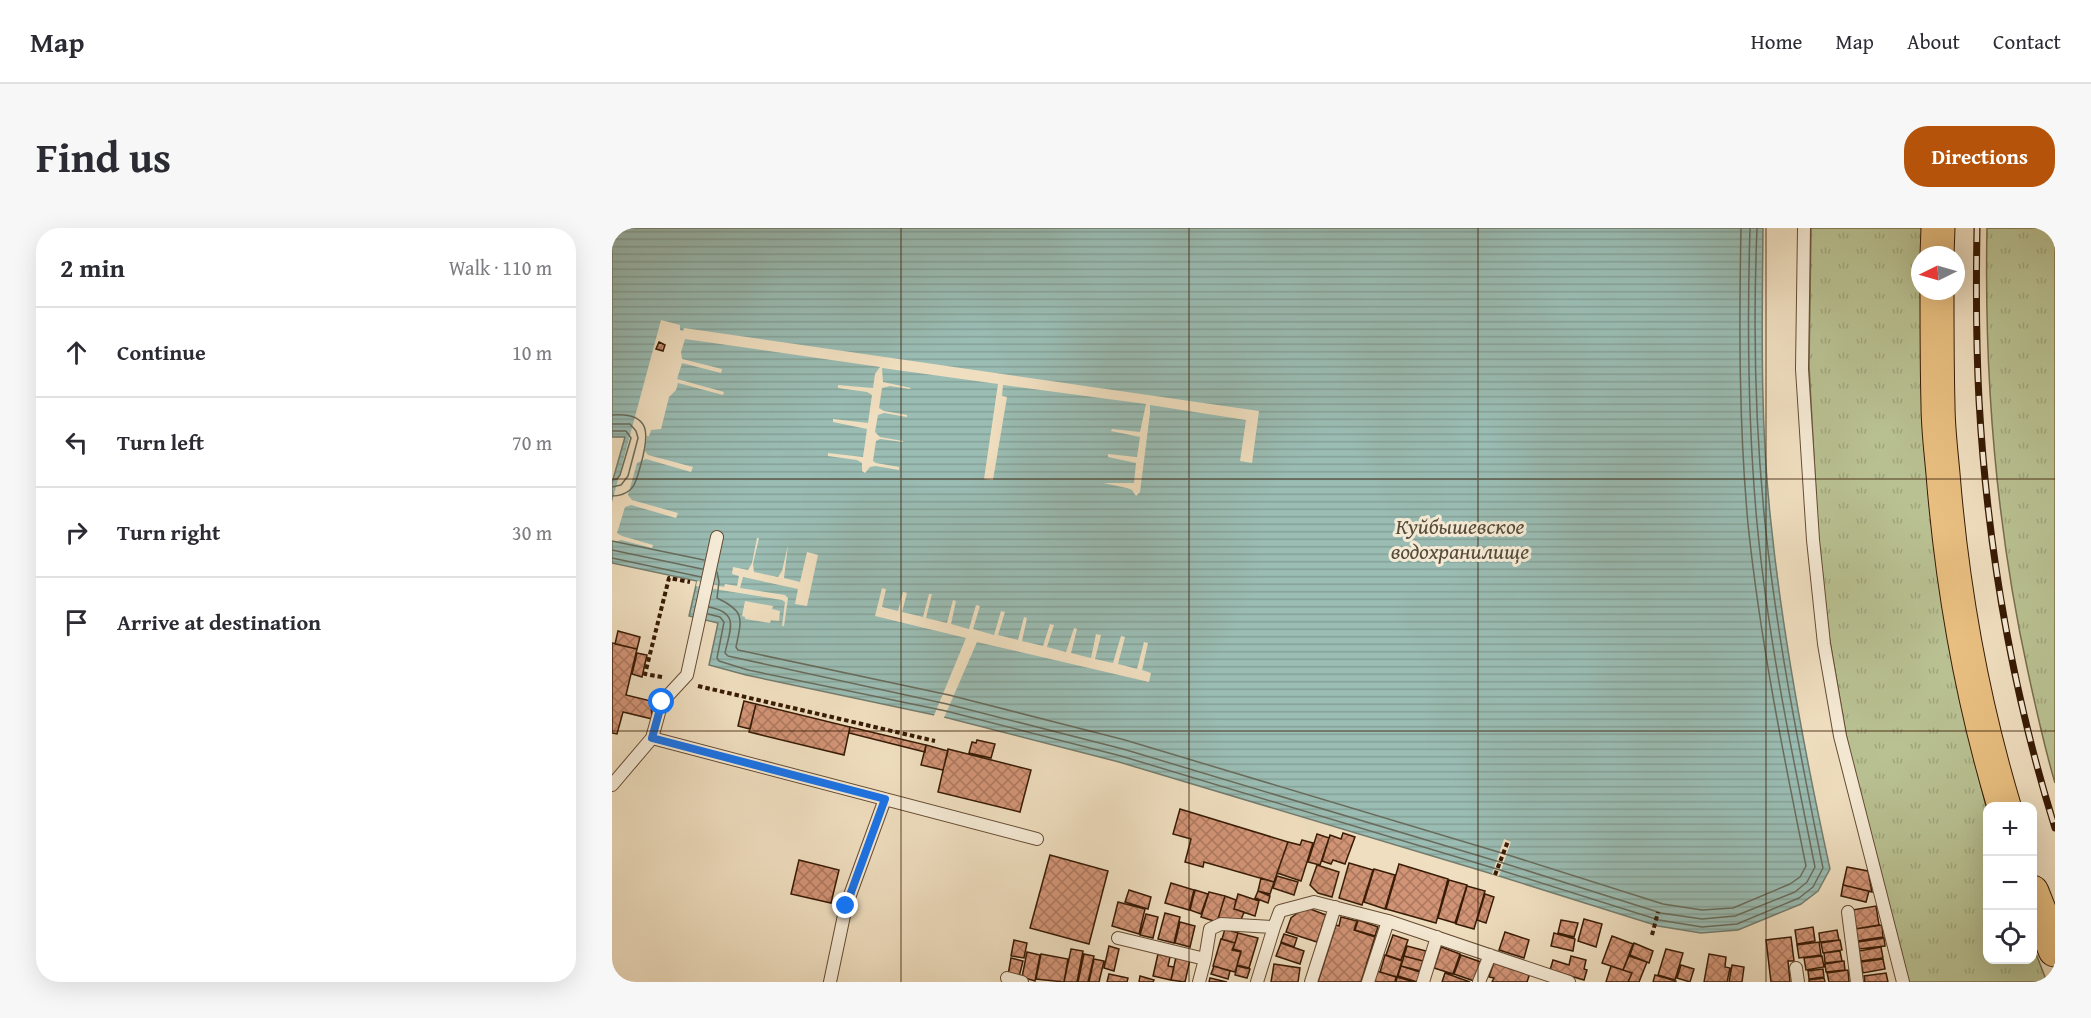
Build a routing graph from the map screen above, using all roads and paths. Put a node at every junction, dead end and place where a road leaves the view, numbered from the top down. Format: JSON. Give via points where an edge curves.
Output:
{"nodes":[{"id":1,"x":1804,"y":228,"type":"edge"},
{"id":2,"x":1938,"y":228,"type":"edge"},
{"id":3,"x":1937,"y":246,"type":"edge"},
{"id":4,"x":1937,"y":300,"type":"edge"},
{"id":5,"x":717,"y":537,"type":"dead end"},
{"id":6,"x":684,"y":581,"type":"dead end"},
{"id":7,"x":680,"y":682,"type":"junction"},
{"id":8,"x":652,"y":738,"type":"junction"},
{"id":9,"x":935,"y":741,"type":"dead end"},
{"id":10,"x":612,"y":785,"type":"edge"},
{"id":11,"x":885,"y":799,"type":"junction"},
{"id":12,"x":2002,"y":802,"type":"edge"},
{"id":13,"x":1037,"y":839,"type":"dead end"},
{"id":14,"x":1508,"y":841,"type":"dead end"},
{"id":15,"x":1495,"y":875,"type":"dead end"},
{"id":16,"x":2037,"y":905,"type":"edge"},
{"id":17,"x":1335,"y":907,"type":"junction"},
{"id":18,"x":1658,"y":912,"type":"dead end"},
{"id":19,"x":1848,"y":912,"type":"dead end"},
{"id":20,"x":1388,"y":921,"type":"junction"},
{"id":21,"x":1274,"y":927,"type":"junction"},
{"id":22,"x":1652,"y":935,"type":"dead end"},
{"id":23,"x":1118,"y":938,"type":"dead end"},
{"id":24,"x":1437,"y":938,"type":"junction"},
{"id":25,"x":2055,"y":950,"type":"edge"},
{"id":26,"x":1490,"y":955,"type":"junction"},
{"id":27,"x":1205,"y":959,"type":"junction"},
{"id":28,"x":1796,"y":968,"type":"dead end"},
{"id":29,"x":1536,"y":977,"type":"edge"},
{"id":30,"x":1007,"y":978,"type":"dead end"},
{"id":31,"x":830,"y":982,"type":"edge"},
{"id":32,"x":1022,"y":982,"type":"edge"},
{"id":33,"x":1199,"y":982,"type":"edge"},
{"id":34,"x":1257,"y":982,"type":"edge"},
{"id":35,"x":1311,"y":982,"type":"edge"},
{"id":36,"x":1368,"y":982,"type":"edge"},
{"id":37,"x":1423,"y":982,"type":"edge"},
{"id":38,"x":1479,"y":982,"type":"edge"},
{"id":39,"x":1569,"y":982,"type":"edge"},
{"id":40,"x":1798,"y":982,"type":"edge"},
{"id":41,"x":1857,"y":982,"type":"edge"},
{"id":42,"x":1903,"y":982,"type":"edge"}],
"edges":[{"from":1,"to":42,"type":"lane","via":[[1802,369],[1824,644],[1840,736]]},
{"from":2,"to":3,"type":"main road"},
{"from":4,"to":12,"type":"main road","via":[[1938,407],[1947,532],[1965,642]]},
{"from":5,"to":7,"type":"lane","via":[[687,675]]},
{"from":6,"to":7,"type":"path","via":[[669,579],[645,674]]},
{"from":7,"to":8,"type":"lane","via":[[662,702]]},
{"from":7,"to":9,"type":"path"},
{"from":8,"to":10,"type":"lane"},
{"from":8,"to":11,"type":"lane"},
{"from":11,"to":13,"type":"lane"},
{"from":11,"to":31,"type":"lane","via":[[846,906]]},
{"from":14,"to":15,"type":"path"},
{"from":16,"to":25,"type":"main road"},
{"from":17,"to":20,"type":"lane"},
{"from":17,"to":21,"type":"lane","via":[[1314,902],[1280,911]]},
{"from":17,"to":35,"type":"lane"},
{"from":18,"to":22,"type":"path"},
{"from":19,"to":41,"type":"lane"},
{"from":20,"to":24,"type":"lane"},
{"from":20,"to":36,"type":"lane"},
{"from":21,"to":27,"type":"lane","via":[[1221,924],[1210,929]]},
{"from":21,"to":34,"type":"lane"},
{"from":23,"to":27,"type":"lane"},
{"from":24,"to":26,"type":"lane"},
{"from":24,"to":37,"type":"lane"},
{"from":26,"to":29,"type":"lane"},
{"from":26,"to":38,"type":"lane"},
{"from":27,"to":33,"type":"lane"},
{"from":28,"to":40,"type":"lane"},
{"from":29,"to":39,"type":"lane"},
{"from":30,"to":32,"type":"lane"}]}
